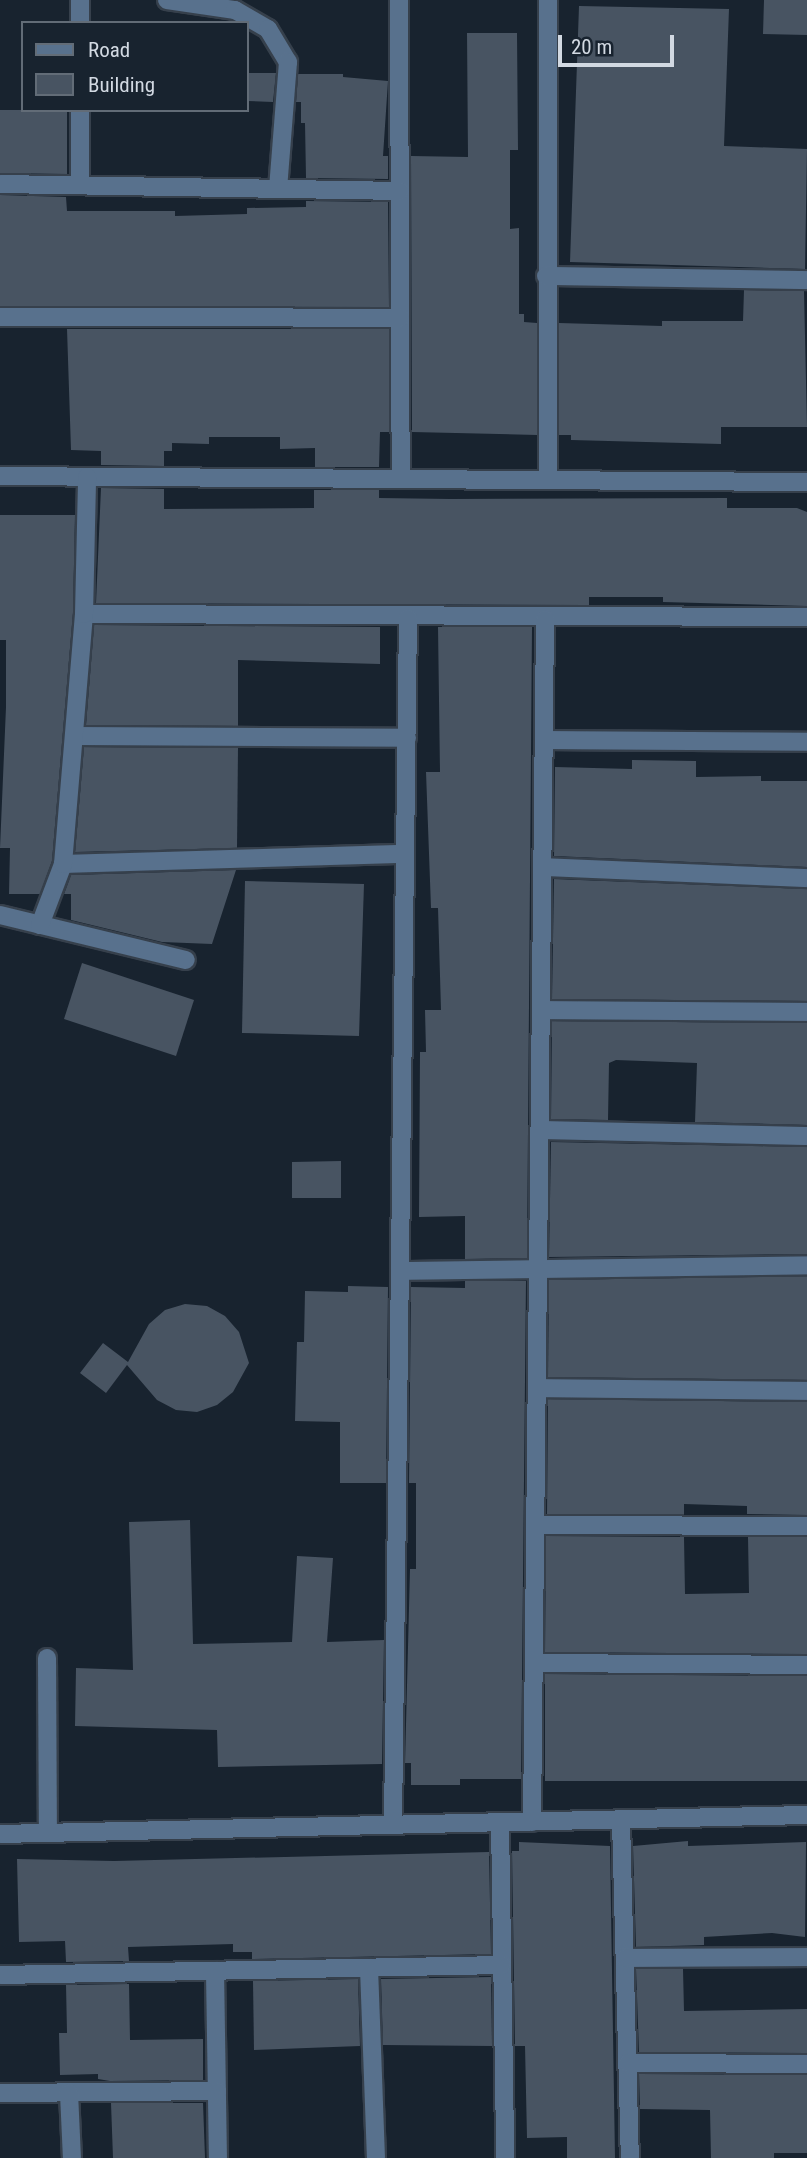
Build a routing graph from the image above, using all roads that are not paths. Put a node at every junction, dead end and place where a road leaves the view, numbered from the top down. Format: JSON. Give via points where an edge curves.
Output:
{"nodes":[{"id":1,"x":80,"y":0,"type":"edge"},
{"id":2,"x":95,"y":0,"type":"edge"},
{"id":3,"x":167,"y":0,"type":"edge"},
{"id":4,"x":399,"y":0,"type":"edge"},
{"id":5,"x":548,"y":0,"type":"edge"},
{"id":6,"x":80,"y":21,"type":"edge"},
{"id":7,"x":80,"y":112,"type":"edge"},
{"id":8,"x":0,"y":184,"type":"edge"},
{"id":9,"x":80,"y":185,"type":"junction"},
{"id":10,"x":278,"y":189,"type":"junction"},
{"id":11,"x":400,"y":191,"type":"junction"},
{"id":12,"x":545,"y":276,"type":"junction"},
{"id":13,"x":807,"y":280,"type":"edge"},
{"id":14,"x":0,"y":317,"type":"edge"},
{"id":15,"x":400,"y":318,"type":"junction"},
{"id":16,"x":0,"y":477,"type":"edge"},
{"id":17,"x":87,"y":477,"type":"junction"},
{"id":18,"x":401,"y":479,"type":"junction"},
{"id":19,"x":548,"y":480,"type":"junction"},
{"id":20,"x":807,"y":482,"type":"edge"},
{"id":21,"x":84,"y":614,"type":"junction"},
{"id":22,"x":807,"y":617,"type":"edge"},
{"id":23,"x":408,"y":618,"type":"junction"},
{"id":24,"x":545,"y":619,"type":"junction"},
{"id":25,"x":74,"y":736,"type":"junction"},
{"id":26,"x":407,"y":738,"type":"junction"},
{"id":27,"x":544,"y":740,"type":"junction"},
{"id":28,"x":807,"y":742,"type":"edge"},
{"id":29,"x":405,"y":854,"type":"junction"},
{"id":30,"x":63,"y":864,"type":"junction"},
{"id":31,"x":543,"y":867,"type":"junction"},
{"id":32,"x":807,"y":878,"type":"edge"},
{"id":33,"x":0,"y":915,"type":"edge"},
{"id":34,"x":40,"y":925,"type":"junction"},
{"id":35,"x":186,"y":960,"type":"dead end"},
{"id":36,"x":541,"y":1010,"type":"junction"},
{"id":37,"x":807,"y":1012,"type":"edge"},
{"id":38,"x":540,"y":1130,"type":"junction"},
{"id":39,"x":807,"y":1136,"type":"edge"},
{"id":40,"x":807,"y":1265,"type":"edge"},
{"id":41,"x":538,"y":1268,"type":"junction"},
{"id":42,"x":400,"y":1271,"type":"junction"},
{"id":43,"x":537,"y":1388,"type":"junction"},
{"id":44,"x":807,"y":1391,"type":"edge"},
{"id":45,"x":536,"y":1525,"type":"junction"},
{"id":46,"x":807,"y":1526,"type":"edge"},
{"id":47,"x":47,"y":1658,"type":"dead end"},
{"id":48,"x":534,"y":1663,"type":"junction"},
{"id":49,"x":807,"y":1665,"type":"edge"},
{"id":50,"x":807,"y":1815,"type":"edge"},
{"id":51,"x":621,"y":1819,"type":"junction"},
{"id":52,"x":500,"y":1822,"type":"junction"},
{"id":53,"x":532,"y":1822,"type":"junction"},
{"id":54,"x":393,"y":1825,"type":"junction"},
{"id":55,"x":48,"y":1833,"type":"junction"},
{"id":56,"x":0,"y":1834,"type":"edge"},
{"id":57,"x":807,"y":1957,"type":"edge"},
{"id":58,"x":625,"y":1958,"type":"junction"},
{"id":59,"x":502,"y":1965,"type":"junction"},
{"id":60,"x":369,"y":1968,"type":"junction"},
{"id":61,"x":215,"y":1971,"type":"junction"},
{"id":62,"x":0,"y":1975,"type":"edge"},
{"id":63,"x":628,"y":2063,"type":"junction"},
{"id":64,"x":807,"y":2064,"type":"edge"},
{"id":65,"x":217,"y":2091,"type":"junction"},
{"id":66,"x":0,"y":2093,"type":"edge"},
{"id":67,"x":69,"y":2093,"type":"junction"},
{"id":68,"x":72,"y":2158,"type":"edge"},
{"id":69,"x":218,"y":2158,"type":"edge"},
{"id":70,"x":376,"y":2158,"type":"edge"},
{"id":71,"x":505,"y":2158,"type":"edge"},
{"id":72,"x":630,"y":2158,"type":"edge"}],
"edges":[{"from":1,"to":2,"type":"street"},
{"from":1,"to":6,"type":"street"},
{"from":3,"to":10,"type":"street","via":[[235,10],[268,29],[288,62]]},
{"from":4,"to":11,"type":"street"},
{"from":5,"to":12,"type":"street"},
{"from":7,"to":9,"type":"street"},
{"from":8,"to":9,"type":"street"},
{"from":9,"to":10,"type":"street"},
{"from":10,"to":11,"type":"street"},
{"from":11,"to":15,"type":"street"},
{"from":12,"to":13,"type":"street"},
{"from":12,"to":19,"type":"street"},
{"from":14,"to":15,"type":"street"},
{"from":15,"to":18,"type":"street"},
{"from":16,"to":17,"type":"street"},
{"from":17,"to":18,"type":"street"},
{"from":17,"to":21,"type":"street"},
{"from":18,"to":19,"type":"street"},
{"from":19,"to":20,"type":"street"},
{"from":21,"to":23,"type":"street"},
{"from":21,"to":25,"type":"street"},
{"from":22,"to":24,"type":"street"},
{"from":23,"to":24,"type":"street"},
{"from":23,"to":26,"type":"street"},
{"from":24,"to":27,"type":"street"},
{"from":25,"to":26,"type":"street"},
{"from":25,"to":30,"type":"street"},
{"from":26,"to":29,"type":"street"},
{"from":27,"to":28,"type":"street"},
{"from":27,"to":31,"type":"street"},
{"from":29,"to":30,"type":"street"},
{"from":29,"to":42,"type":"street"},
{"from":30,"to":34,"type":"street"},
{"from":31,"to":32,"type":"street"},
{"from":31,"to":36,"type":"street"},
{"from":33,"to":34,"type":"street"},
{"from":34,"to":35,"type":"street"},
{"from":36,"to":37,"type":"street"},
{"from":36,"to":38,"type":"street"},
{"from":38,"to":39,"type":"street"},
{"from":38,"to":41,"type":"street"},
{"from":40,"to":41,"type":"street"},
{"from":41,"to":42,"type":"street"},
{"from":41,"to":43,"type":"street"},
{"from":42,"to":54,"type":"street"},
{"from":43,"to":44,"type":"street"},
{"from":43,"to":45,"type":"street"},
{"from":45,"to":46,"type":"street"},
{"from":45,"to":48,"type":"street"},
{"from":47,"to":55,"type":"street"},
{"from":48,"to":49,"type":"street"},
{"from":48,"to":53,"type":"street"},
{"from":50,"to":51,"type":"street"},
{"from":51,"to":53,"type":"street"},
{"from":51,"to":58,"type":"street"},
{"from":52,"to":53,"type":"street"},
{"from":52,"to":54,"type":"street"},
{"from":52,"to":59,"type":"street"},
{"from":54,"to":55,"type":"street"},
{"from":55,"to":56,"type":"street"},
{"from":57,"to":58,"type":"street"},
{"from":58,"to":63,"type":"street"},
{"from":59,"to":60,"type":"street"},
{"from":59,"to":71,"type":"street"},
{"from":60,"to":61,"type":"street"},
{"from":60,"to":70,"type":"street"},
{"from":61,"to":62,"type":"street"},
{"from":61,"to":65,"type":"street"},
{"from":63,"to":64,"type":"street"},
{"from":63,"to":72,"type":"street"},
{"from":65,"to":67,"type":"street"},
{"from":65,"to":69,"type":"street"},
{"from":66,"to":67,"type":"street"},
{"from":67,"to":68,"type":"street"}]}
